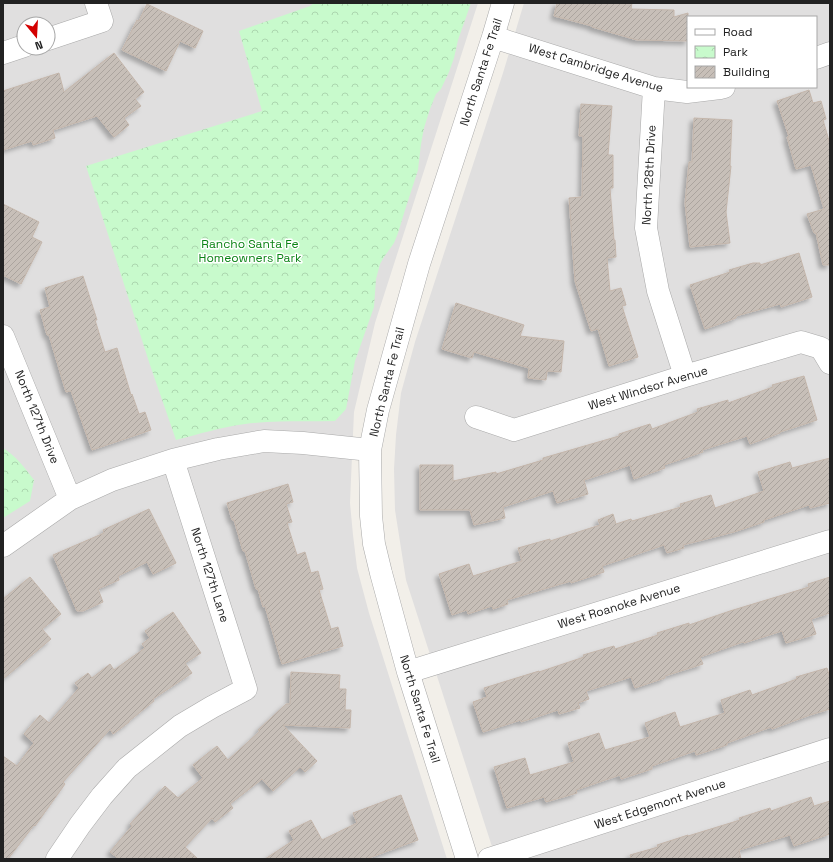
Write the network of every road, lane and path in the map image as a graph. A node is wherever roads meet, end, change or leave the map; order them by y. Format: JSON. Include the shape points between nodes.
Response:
{"nodes":[{"id":1,"x":502,"y":3,"type":"edge"},
{"id":2,"x":99,"y":12,"type":"edge"},
{"id":3,"x":56,"y":34,"type":"edge"},
{"id":4,"x":493,"y":37,"type":"junction"},
{"id":5,"x":16,"y":49,"type":"edge"},
{"id":6,"x":3,"y":53,"type":"edge"},
{"id":7,"x":830,"y":53,"type":"edge"},
{"id":8,"x":817,"y":58,"type":"edge"},
{"id":9,"x":654,"y":88,"type":"junction"},
{"id":10,"x":717,"y":88,"type":"edge"},
{"id":11,"x":3,"y":336,"type":"edge"},
{"id":12,"x":826,"y":355,"type":"edge"},
{"id":13,"x":685,"y":376,"type":"junction"},
{"id":14,"x":476,"y":417,"type":"dead end"},
{"id":15,"x":370,"y":450,"type":"junction"},
{"id":16,"x":173,"y":460,"type":"junction"},
{"id":17,"x":70,"y":499,"type":"junction"},
{"id":18,"x":830,"y":541,"type":"edge"},
{"id":19,"x":3,"y":546,"type":"edge"},
{"id":20,"x":408,"y":672,"type":"junction"},
{"id":21,"x":830,"y":749,"type":"edge"},
{"id":22,"x":57,"y":859,"type":"edge"},
{"id":23,"x":467,"y":859,"type":"edge"},
{"id":24,"x":489,"y":859,"type":"edge"}],
"edges":[{"from":1,"to":4,"type":"street","name":"North Santa Fe Trail"},
{"from":2,"to":3,"type":"street"},
{"from":4,"to":9,"type":"street","name":"West Cambridge Avenue"},
{"from":4,"to":15,"type":"street","name":"North Santa Fe Trail","via":[[419,264],[378,410]]},
{"from":5,"to":6,"type":"street"},
{"from":7,"to":8,"type":"street"},
{"from":9,"to":10,"type":"street","name":"West Cambridge Avenue","via":[[687,92]]},
{"from":9,"to":13,"type":"street","name":"North 128th Drive","via":[[646,228],[658,291]]},
{"from":11,"to":17,"type":"street","name":"North 127th Drive"},
{"from":12,"to":13,"type":"street","name":"West Windsor Avenue","via":[[801,342]]},
{"from":13,"to":14,"type":"street","name":"West Windsor Avenue","via":[[514,430]]},
{"from":15,"to":16,"type":"street","via":[[264,441]]},
{"from":15,"to":20,"type":"street","name":"North Santa Fe Trail","via":[[374,544]]},
{"from":16,"to":17,"type":"street","via":[[112,480]]},
{"from":16,"to":22,"type":"street","name":"North 127th Lane","via":[[246,689],[180,726],[127,768],[102,796]]},
{"from":17,"to":19,"type":"street"},
{"from":18,"to":20,"type":"street","name":"West Roanoke Avenue"},
{"from":20,"to":23,"type":"street","name":"North Santa Fe Trail"},
{"from":21,"to":24,"type":"street","name":"West Edgemont Avenue"}]}
